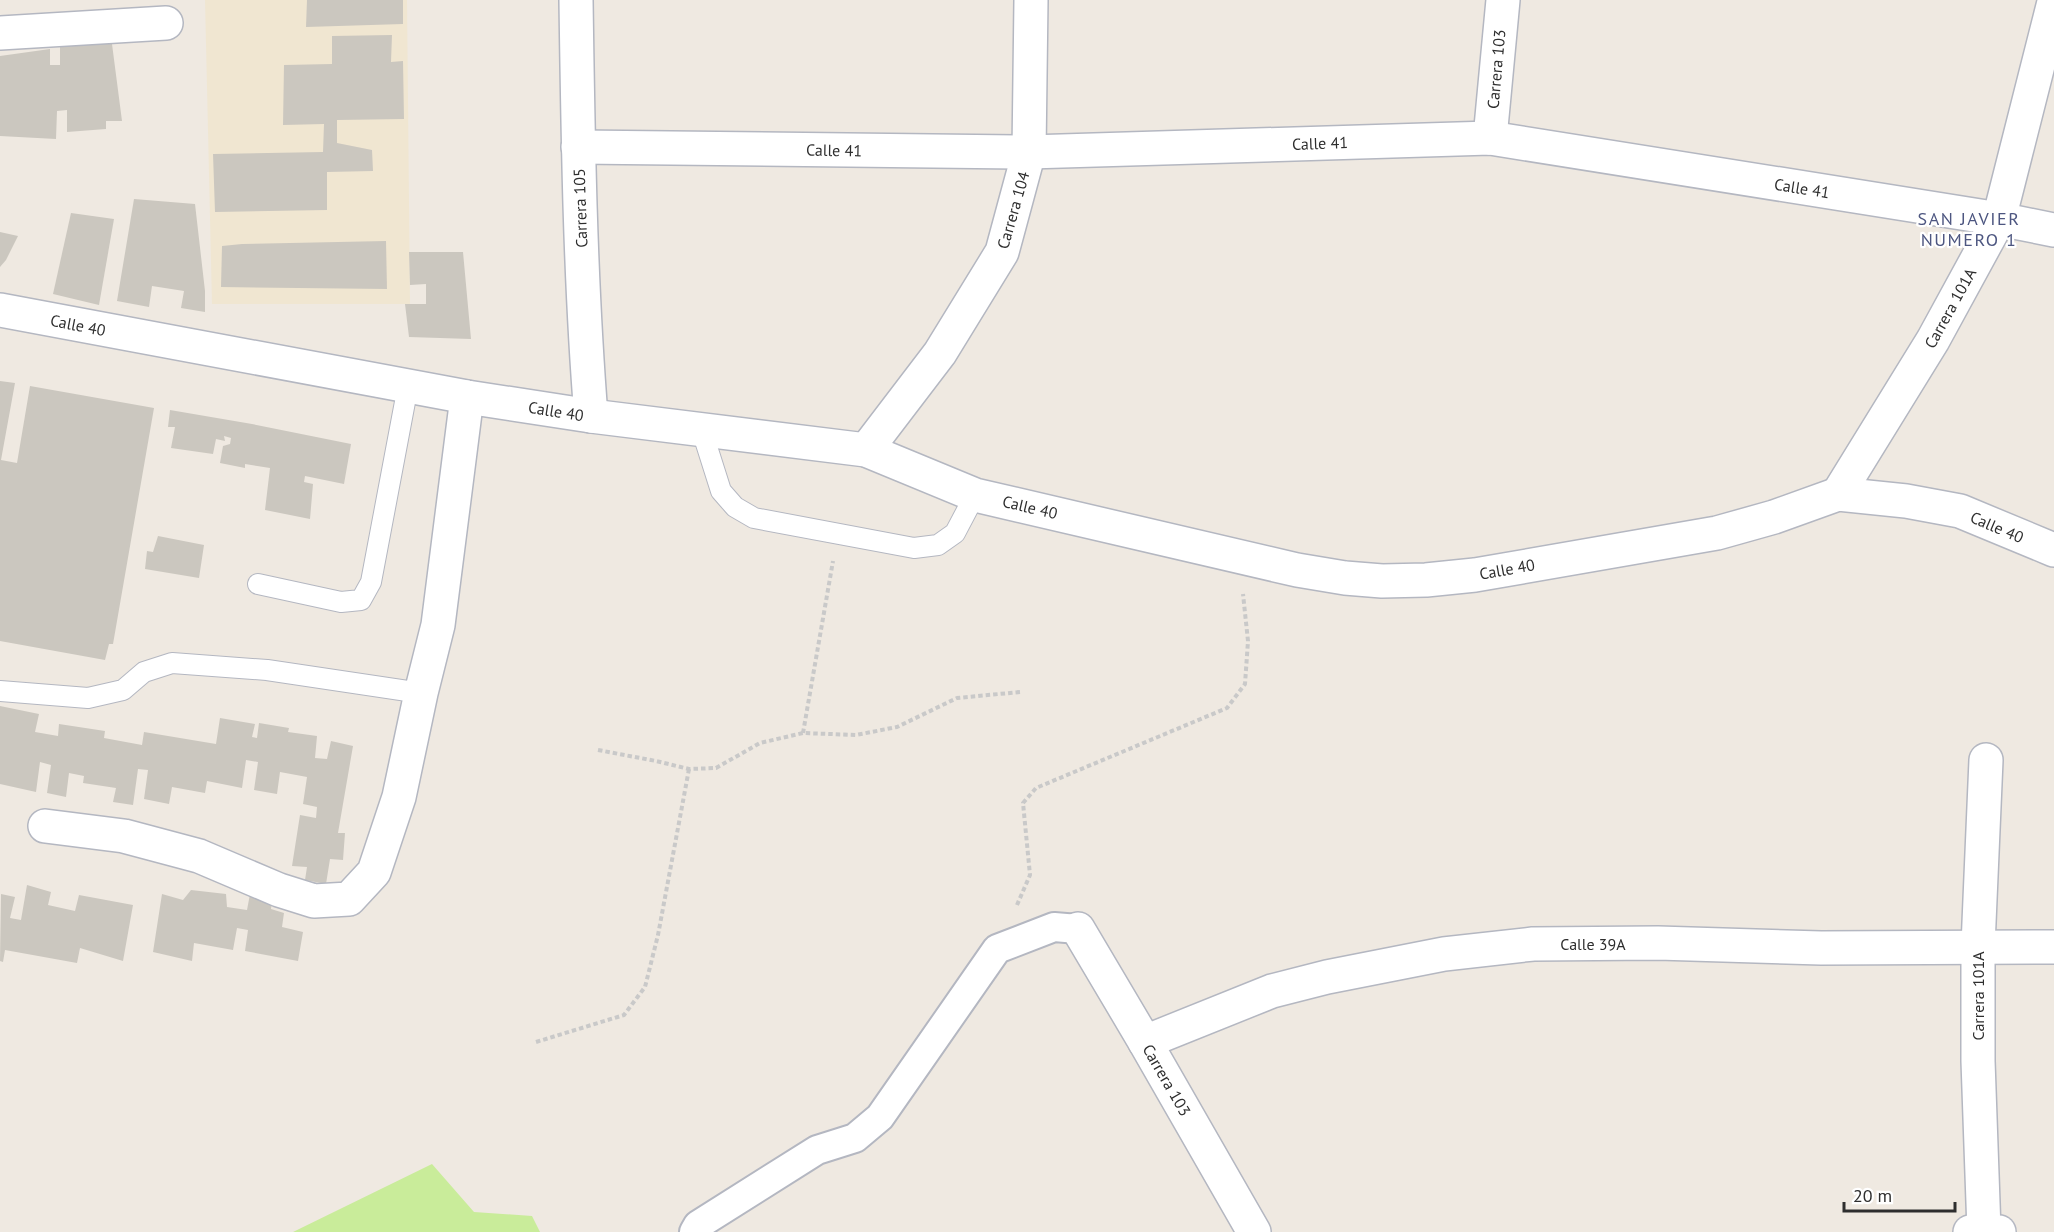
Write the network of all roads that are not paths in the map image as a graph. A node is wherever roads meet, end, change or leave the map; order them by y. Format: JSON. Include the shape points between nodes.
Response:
{"nodes":[{"id":1,"x":576,"y":0,"type":"edge"},
{"id":2,"x":1031,"y":0,"type":"edge"},
{"id":3,"x":1503,"y":0,"type":"edge"},
{"id":4,"x":2054,"y":2,"type":"edge"},
{"id":5,"x":166,"y":23,"type":"dead end"},
{"id":6,"x":0,"y":33,"type":"edge"},
{"id":7,"x":1490,"y":138,"type":"junction"},
{"id":8,"x":578,"y":147,"type":"junction"},
{"id":9,"x":1029,"y":152,"type":"junction"},
{"id":10,"x":1999,"y":219,"type":"junction"},
{"id":11,"x":2054,"y":230,"type":"edge"},
{"id":12,"x":0,"y":310,"type":"edge"},
{"id":13,"x":408,"y":386,"type":"junction"},
{"id":14,"x":467,"y":397,"type":"junction"},
{"id":15,"x":591,"y":416,"type":"junction"},
{"id":16,"x":702,"y":431,"type":"junction"},
{"id":17,"x":866,"y":450,"type":"junction"},
{"id":18,"x":1838,"y":494,"type":"junction"},
{"id":19,"x":975,"y":495,"type":"junction"},
{"id":20,"x":2054,"y":550,"type":"edge"},
{"id":21,"x":258,"y":584,"type":"dead end"},
{"id":22,"x":0,"y":691,"type":"edge"},
{"id":23,"x":421,"y":693,"type":"junction"},
{"id":24,"x":1986,"y":760,"type":"dead end"},
{"id":25,"x":45,"y":826,"type":"dead end"},
{"id":26,"x":1078,"y":929,"type":"joint"},
{"id":27,"x":1978,"y":946,"type":"junction"},
{"id":28,"x":2054,"y":947,"type":"edge"},
{"id":29,"x":1145,"y":1042,"type":"junction"},
{"id":30,"x":694,"y":1232,"type":"edge"},
{"id":31,"x":1254,"y":1232,"type":"edge"},
{"id":32,"x":1984,"y":1232,"type":"edge"}],
"edges":[{"from":1,"to":8,"type":"street","name":"Carrera 105"},
{"from":2,"to":9,"type":"street","name":"Carrera 104"},
{"from":3,"to":7,"type":"street","name":"Carrera 103"},
{"from":4,"to":10,"type":"street","name":"Carrera 101A"},
{"from":5,"to":6,"type":"street"},
{"from":7,"to":9,"type":"street","name":"Calle 41"},
{"from":7,"to":10,"type":"street","name":"Calle 41"},
{"from":8,"to":9,"type":"street","name":"Calle 41"},
{"from":8,"to":15,"type":"street","name":"Carrera 105"},
{"from":9,"to":17,"type":"street","name":"Carrera 104","via":[[1002,252],[940,353]]},
{"from":10,"to":11,"type":"street","name":"Calle 41"},
{"from":10,"to":18,"type":"street","name":"Carrera 101A","via":[[1933,340]]},
{"from":12,"to":13,"type":"street","name":"Calle 40"},
{"from":13,"to":14,"type":"street","name":"Calle 40"},
{"from":13,"to":21,"type":"lane","via":[[371,582],[361,600],[341,602]]},
{"from":14,"to":15,"type":"street","name":"Calle 40"},
{"from":14,"to":23,"type":"street","via":[[438,626]]},
{"from":15,"to":16,"type":"street","name":"Calle 40"},
{"from":16,"to":17,"type":"street","name":"Calle 40"},
{"from":16,"to":19,"type":"lane","via":[[722,491],[735,507],[754,518],[914,548],[938,545],[955,532]]},
{"from":17,"to":19,"type":"street","name":"Calle 40"},
{"from":18,"to":19,"type":"street","name":"Calle 40","via":[[1717,533],[1475,575],[1382,581],[1297,570]]},
{"from":18,"to":20,"type":"street","name":"Calle 40","via":[[1960,511]]},
{"from":22,"to":23,"type":"lane","via":[[88,698],[123,690],[144,672],[172,663],[267,670]]},
{"from":23,"to":25,"type":"street","via":[[399,797],[374,872],[349,899],[314,901],[199,856],[124,836]]},
{"from":24,"to":27,"type":"street","name":"Carrera 101A"},
{"from":26,"to":29,"type":"street","name":"Carrera 103"},
{"from":26,"to":30,"type":"street","via":[[1054,927],[997,949],[880,1118],[855,1138],[817,1150],[698,1225]]},
{"from":27,"to":28,"type":"street","name":"Calle 39A"},
{"from":27,"to":29,"type":"street","name":"Calle 39A","via":[[1522,945],[1434,956],[1272,991]]},
{"from":27,"to":32,"type":"street","name":"Carrera 101A"},
{"from":29,"to":31,"type":"street","name":"Carrera 103"}]}
